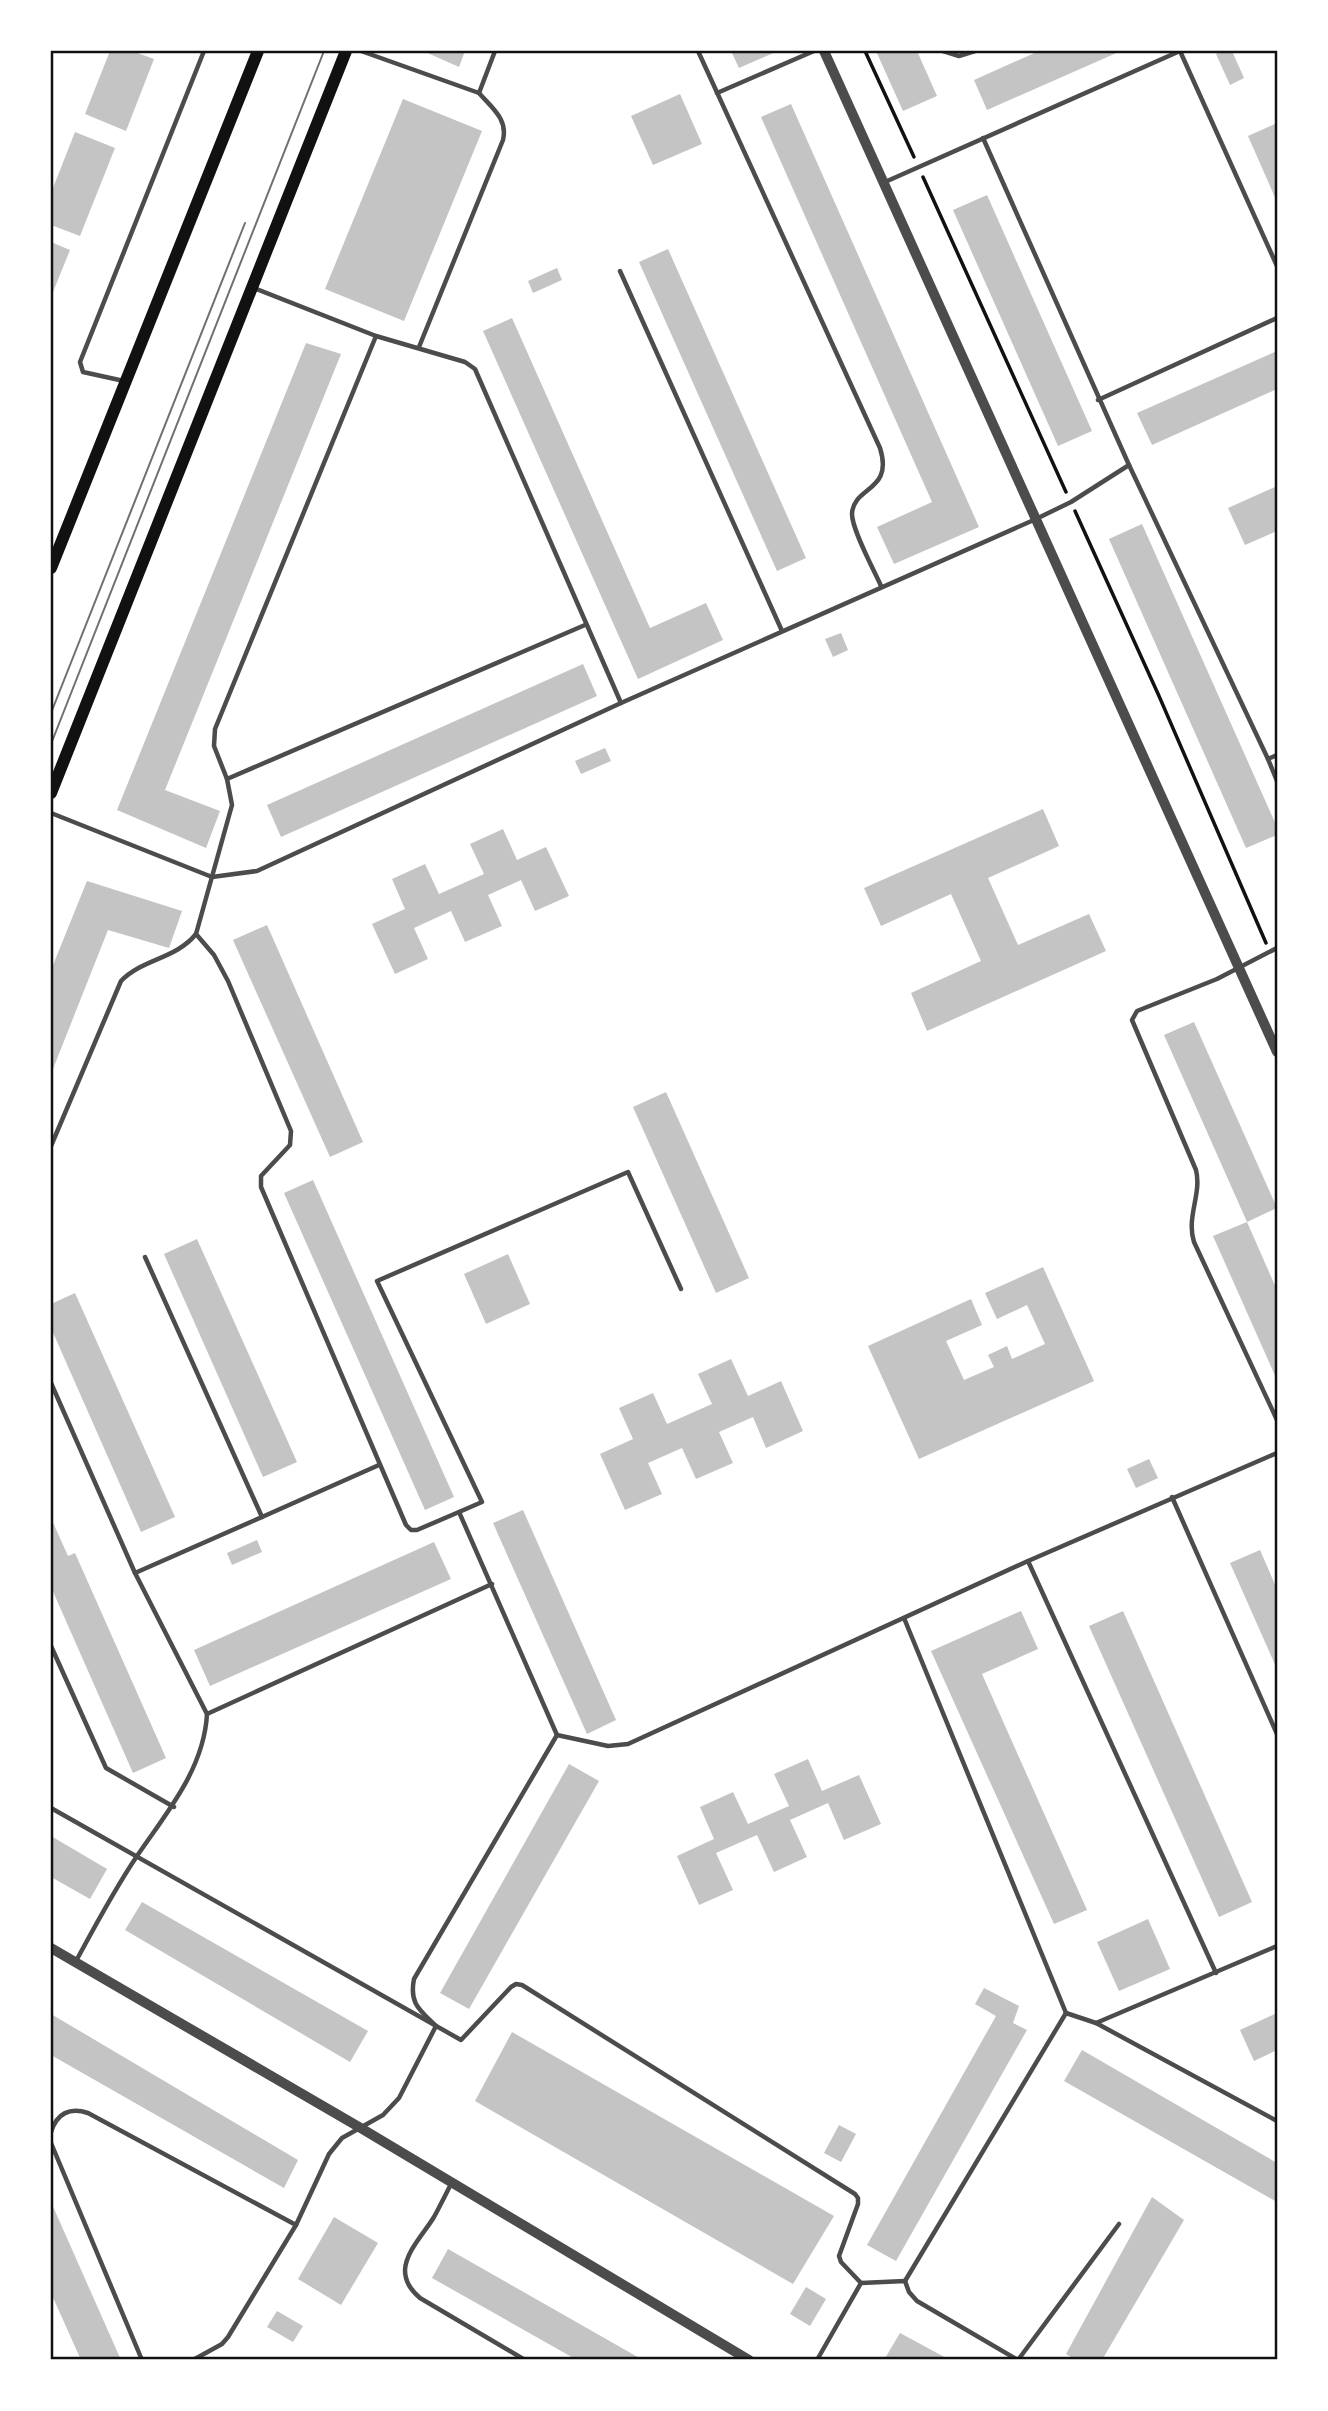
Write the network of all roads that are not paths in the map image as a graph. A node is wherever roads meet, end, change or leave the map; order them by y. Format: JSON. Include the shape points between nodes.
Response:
{"nodes":[{"id":1,"x":204,"y":51,"type":"edge"},
{"id":2,"x":258,"y":51,"type":"edge"},
{"id":3,"x":346,"y":51,"type":"edge"},
{"id":4,"x":361,"y":51,"type":"edge"},
{"id":5,"x":495,"y":51,"type":"edge"},
{"id":6,"x":698,"y":51,"type":"edge"},
{"id":7,"x":814,"y":51,"type":"edge"},
{"id":8,"x":824,"y":51,"type":"edge"},
{"id":9,"x":943,"y":51,"type":"edge"},
{"id":10,"x":975,"y":51,"type":"edge"},
{"id":11,"x":1180,"y":51,"type":"edge"},
{"id":12,"x":479,"y":93,"type":"junction"},
{"id":13,"x":717,"y":93,"type":"junction"},
{"id":14,"x":983,"y":138,"type":"junction"},
{"id":15,"x":884,"y":183,"type":"junction"},
{"id":16,"x":1277,"y":266,"type":"edge"},
{"id":17,"x":620,"y":271,"type":"dead end"},
{"id":18,"x":252,"y":287,"type":"junction"},
{"id":19,"x":1277,"y":318,"type":"edge"},
{"id":20,"x":376,"y":336,"type":"junction"},
{"id":21,"x":419,"y":347,"type":"junction"},
{"id":22,"x":127,"y":382,"type":"junction"},
{"id":23,"x":1098,"y":400,"type":"junction"},
{"id":24,"x":1129,"y":465,"type":"junction"},
{"id":25,"x":1036,"y":519,"type":"junction"},
{"id":26,"x":51,"y":567,"type":"edge"},
{"id":27,"x":881,"y":586,"type":"junction"},
{"id":28,"x":585,"y":625,"type":"junction"},
{"id":29,"x":782,"y":631,"type":"junction"},
{"id":30,"x":621,"y":703,"type":"junction"},
{"id":31,"x":1277,"y":755,"type":"edge"},
{"id":32,"x":1268,"y":759,"type":"junction"},
{"id":33,"x":227,"y":779,"type":"junction"},
{"id":34,"x":1277,"y":781,"type":"edge"},
{"id":35,"x":51,"y":793,"type":"edge"},
{"id":36,"x":51,"y":813,"type":"edge"},
{"id":37,"x":212,"y":877,"type":"junction"},
{"id":38,"x":196,"y":934,"type":"junction"},
{"id":39,"x":1277,"y":948,"type":"edge"},
{"id":40,"x":1239,"y":968,"type":"junction"},
{"id":41,"x":1277,"y":1052,"type":"edge"},
{"id":42,"x":51,"y":1146,"type":"edge"},
{"id":43,"x":145,"y":1257,"type":"dead end"},
{"id":44,"x":681,"y":1289,"type":"dead end"},
{"id":45,"x":51,"y":1383,"type":"edge"},
{"id":46,"x":1277,"y":1420,"type":"edge"},
{"id":47,"x":1276,"y":1456,"type":"edge"},
{"id":48,"x":379,"y":1465,"type":"junction"},
{"id":49,"x":1172,"y":1497,"type":"junction"},
{"id":50,"x":459,"y":1512,"type":"junction"},
{"id":51,"x":262,"y":1517,"type":"junction"},
{"id":52,"x":1028,"y":1561,"type":"junction"},
{"id":53,"x":135,"y":1573,"type":"junction"},
{"id":54,"x":492,"y":1584,"type":"junction"},
{"id":55,"x":904,"y":1618,"type":"junction"},
{"id":56,"x":51,"y":1646,"type":"edge"},
{"id":57,"x":207,"y":1714,"type":"junction"},
{"id":58,"x":1277,"y":1734,"type":"edge"},
{"id":59,"x":557,"y":1735,"type":"junction"},
{"id":60,"x":174,"y":1807,"type":"junction"},
{"id":61,"x":51,"y":1808,"type":"edge"},
{"id":62,"x":137,"y":1857,"type":"junction"},
{"id":63,"x":1277,"y":1946,"type":"edge"},
{"id":64,"x":51,"y":1948,"type":"edge"},
{"id":65,"x":75,"y":1963,"type":"junction"},
{"id":66,"x":1216,"y":1973,"type":"junction"},
{"id":67,"x":1066,"y":2013,"type":"junction"},
{"id":68,"x":1096,"y":2023,"type":"junction"},
{"id":69,"x":436,"y":2026,"type":"junction"},
{"id":70,"x":1277,"y":2121,"type":"edge"},
{"id":71,"x":359,"y":2127,"type":"junction"},
{"id":72,"x":51,"y":2132,"type":"edge"},
{"id":73,"x":51,"y":2143,"type":"edge"},
{"id":74,"x":452,"y":2182,"type":"junction"},
{"id":75,"x":1119,"y":2224,"type":"dead end"},
{"id":76,"x":296,"y":2225,"type":"junction"},
{"id":77,"x":905,"y":2281,"type":"junction"},
{"id":78,"x":862,"y":2283,"type":"junction"},
{"id":79,"x":142,"y":2360,"type":"edge"},
{"id":80,"x":193,"y":2360,"type":"edge"},
{"id":81,"x":524,"y":2360,"type":"edge"},
{"id":82,"x":749,"y":2360,"type":"edge"},
{"id":83,"x":817,"y":2360,"type":"edge"},
{"id":84,"x":1018,"y":2360,"type":"edge"}],
"edges":[{"from":1,"to":22,"type":"lane","via":[[80,362],[83,372]]},
{"from":2,"to":22,"type":"main road"},
{"from":3,"to":18,"type":"main road"},
{"from":4,"to":12,"type":"lane"},
{"from":5,"to":12,"type":"lane"},
{"from":6,"to":13,"type":"lane"},
{"from":7,"to":13,"type":"lane"},
{"from":8,"to":15,"type":"street"},
{"from":9,"to":10,"type":"lane","via":[[959,56]]},
{"from":11,"to":14,"type":"lane"},
{"from":11,"to":16,"type":"lane"},
{"from":12,"to":21,"type":"lane","via":[[501,117],[503,140]]},
{"from":13,"to":27,"type":"lane","via":[[880,448],[883,471],[854,505],[852,515]]},
{"from":14,"to":15,"type":"lane"},
{"from":14,"to":23,"type":"lane"},
{"from":15,"to":25,"type":"street"},
{"from":17,"to":29,"type":"lane"},
{"from":18,"to":20,"type":"lane"},
{"from":18,"to":35,"type":"main road"},
{"from":19,"to":23,"type":"lane"},
{"from":20,"to":21,"type":"lane"},
{"from":20,"to":33,"type":"lane","via":[[215,729],[214,746]]},
{"from":21,"to":28,"type":"lane","via":[[464,362],[478,374]]},
{"from":22,"to":26,"type":"main road"},
{"from":23,"to":24,"type":"lane"},
{"from":24,"to":25,"type":"lane"},
{"from":24,"to":32,"type":"lane"},
{"from":25,"to":27,"type":"lane"},
{"from":25,"to":40,"type":"street"},
{"from":27,"to":29,"type":"lane"},
{"from":28,"to":30,"type":"lane"},
{"from":28,"to":33,"type":"lane"},
{"from":29,"to":30,"type":"lane"},
{"from":30,"to":37,"type":"lane","via":[[257,872]]},
{"from":31,"to":32,"type":"lane"},
{"from":32,"to":34,"type":"lane"},
{"from":33,"to":37,"type":"lane","via":[[232,804]]},
{"from":36,"to":37,"type":"lane"},
{"from":37,"to":38,"type":"lane"},
{"from":38,"to":42,"type":"lane","via":[[178,951],[121,981]]},
{"from":38,"to":48,"type":"lane","via":[[228,981],[291,1131],[290,1145],[261,1176],[261,1187]]},
{"from":39,"to":40,"type":"lane"},
{"from":40,"to":41,"type":"street"},
{"from":40,"to":46,"type":"lane","via":[[1137,1011],[1132,1020],[1196,1170],[1194,1242]]},
{"from":43,"to":51,"type":"lane"},
{"from":44,"to":50,"type":"lane","via":[[628,1172],[377,1281],[482,1502]]},
{"from":45,"to":53,"type":"lane"},
{"from":47,"to":49,"type":"lane"},
{"from":48,"to":50,"type":"lane","via":[[411,1530]]},
{"from":48,"to":51,"type":"lane"},
{"from":49,"to":52,"type":"lane"},
{"from":49,"to":58,"type":"lane"},
{"from":50,"to":54,"type":"lane"},
{"from":51,"to":53,"type":"lane"},
{"from":52,"to":55,"type":"lane"},
{"from":52,"to":66,"type":"lane"},
{"from":53,"to":57,"type":"lane"},
{"from":54,"to":57,"type":"lane"},
{"from":54,"to":59,"type":"lane"},
{"from":55,"to":59,"type":"lane","via":[[621,1746]]},
{"from":55,"to":67,"type":"lane"},
{"from":56,"to":60,"type":"lane","via":[[106,1768]]},
{"from":57,"to":60,"type":"lane","via":[[206,1734]]},
{"from":59,"to":69,"type":"lane","via":[[414,1979],[414,2003]]},
{"from":60,"to":62,"type":"lane"},
{"from":61,"to":62,"type":"lane"},
{"from":62,"to":65,"type":"lane"},
{"from":62,"to":69,"type":"lane"},
{"from":63,"to":66,"type":"lane"},
{"from":64,"to":65,"type":"street"},
{"from":65,"to":71,"type":"street"},
{"from":66,"to":68,"type":"lane"},
{"from":67,"to":68,"type":"lane"},
{"from":67,"to":77,"type":"lane"},
{"from":68,"to":70,"type":"lane"},
{"from":69,"to":71,"type":"lane","via":[[399,2098],[383,2115]]},
{"from":69,"to":78,"type":"lane","via":[[461,2040],[511,1987],[522,1985],[855,2193],[858,2204],[839,2256]]},
{"from":71,"to":74,"type":"street"},
{"from":71,"to":76,"type":"lane","via":[[329,2154]]},
{"from":72,"to":76,"type":"lane","via":[[57,2118],[78,2109]]},
{"from":73,"to":79,"type":"lane"},
{"from":74,"to":81,"type":"lane","via":[[408,2257],[406,2280],[420,2298]]},
{"from":74,"to":82,"type":"street"},
{"from":75,"to":84,"type":"lane"},
{"from":76,"to":80,"type":"lane","via":[[228,2337]]},
{"from":77,"to":78,"type":"lane"},
{"from":77,"to":84,"type":"lane","via":[[918,2301]]},
{"from":78,"to":83,"type":"lane"}]}
